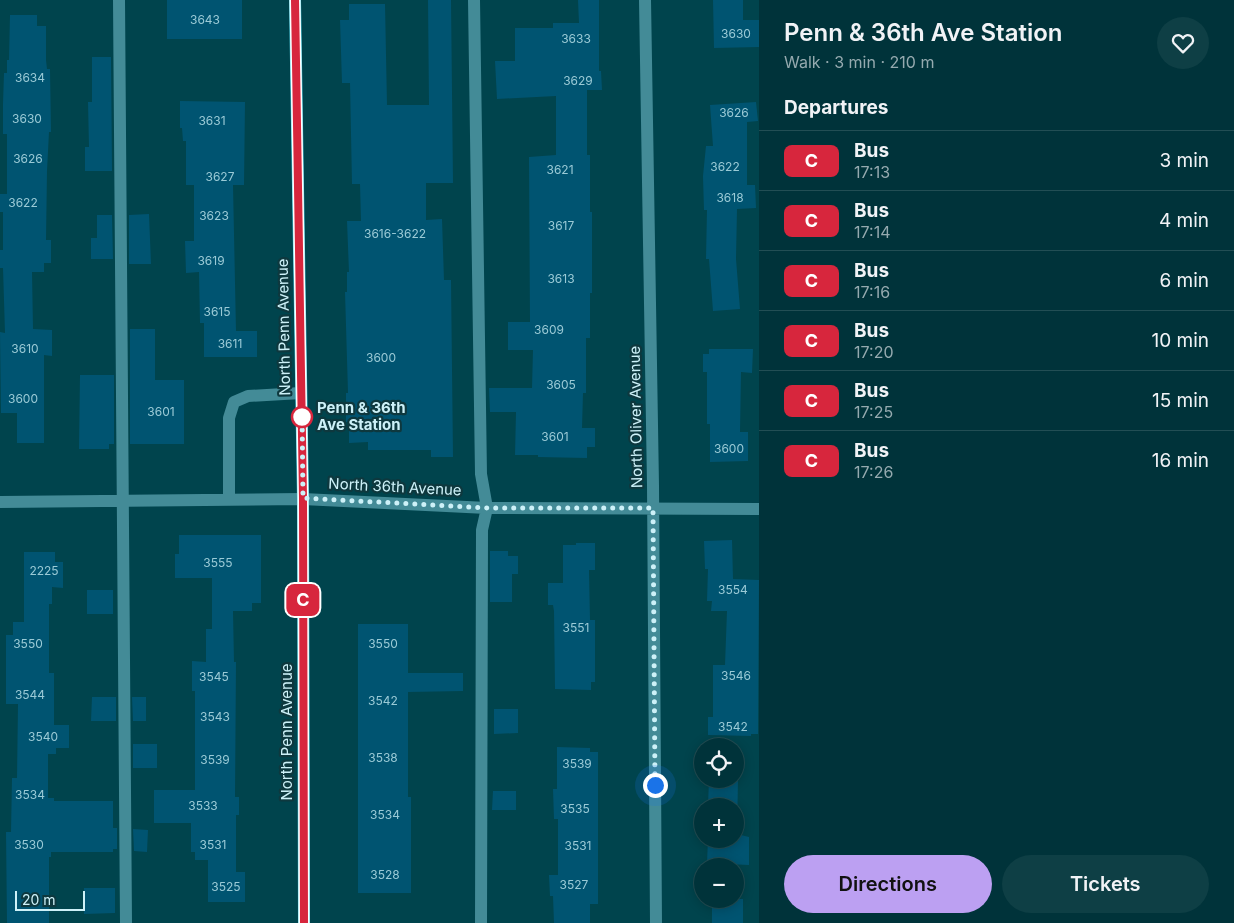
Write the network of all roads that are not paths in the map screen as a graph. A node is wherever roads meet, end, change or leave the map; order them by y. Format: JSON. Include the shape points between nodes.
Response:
{"nodes":[{"id":1,"x":119,"y":0,"type":"edge"},
{"id":2,"x":295,"y":0,"type":"edge"},
{"id":3,"x":474,"y":0,"type":"edge"},
{"id":4,"x":644,"y":0,"type":"edge"},
{"id":5,"x":301,"y":394,"type":"junction"},
{"id":6,"x":229,"y":498,"type":"junction"},
{"id":7,"x":303,"y":498,"type":"junction"},
{"id":8,"x":124,"y":499,"type":"junction"},
{"id":9,"x":0,"y":502,"type":"edge"},
{"id":10,"x":487,"y":508,"type":"junction"},
{"id":11,"x":653,"y":508,"type":"junction"},
{"id":12,"x":759,"y":509,"type":"edge"},
{"id":13,"x":126,"y":923,"type":"edge"},
{"id":14,"x":304,"y":923,"type":"edge"},
{"id":15,"x":480,"y":923,"type":"edge"},
{"id":16,"x":656,"y":923,"type":"edge"}],
"edges":[{"from":1,"to":8,"type":"street"},
{"from":2,"to":5,"type":"main road","name":"North Penn Avenue"},
{"from":3,"to":10,"type":"street","via":[[481,474]]},
{"from":4,"to":11,"type":"street","name":"North Oliver Avenue"},
{"from":5,"to":6,"type":"street","via":[[248,396],[234,402],[229,418]]},
{"from":5,"to":7,"type":"main road","name":"North Penn Avenue"},
{"from":6,"to":7,"type":"street","name":"North 36th Avenue"},
{"from":6,"to":8,"type":"street","name":"North 36th Avenue"},
{"from":7,"to":10,"type":"street","name":"North 36th Avenue"},
{"from":7,"to":14,"type":"main road","name":"North Penn Avenue"},
{"from":8,"to":9,"type":"street","name":"North 36th Avenue"},
{"from":8,"to":13,"type":"street"},
{"from":10,"to":11,"type":"street","name":"North 36th Avenue"},
{"from":10,"to":15,"type":"street","via":[[482,530]]},
{"from":11,"to":12,"type":"street","name":"North 36th Avenue"},
{"from":11,"to":16,"type":"street","name":"North Oliver Avenue"}]}
